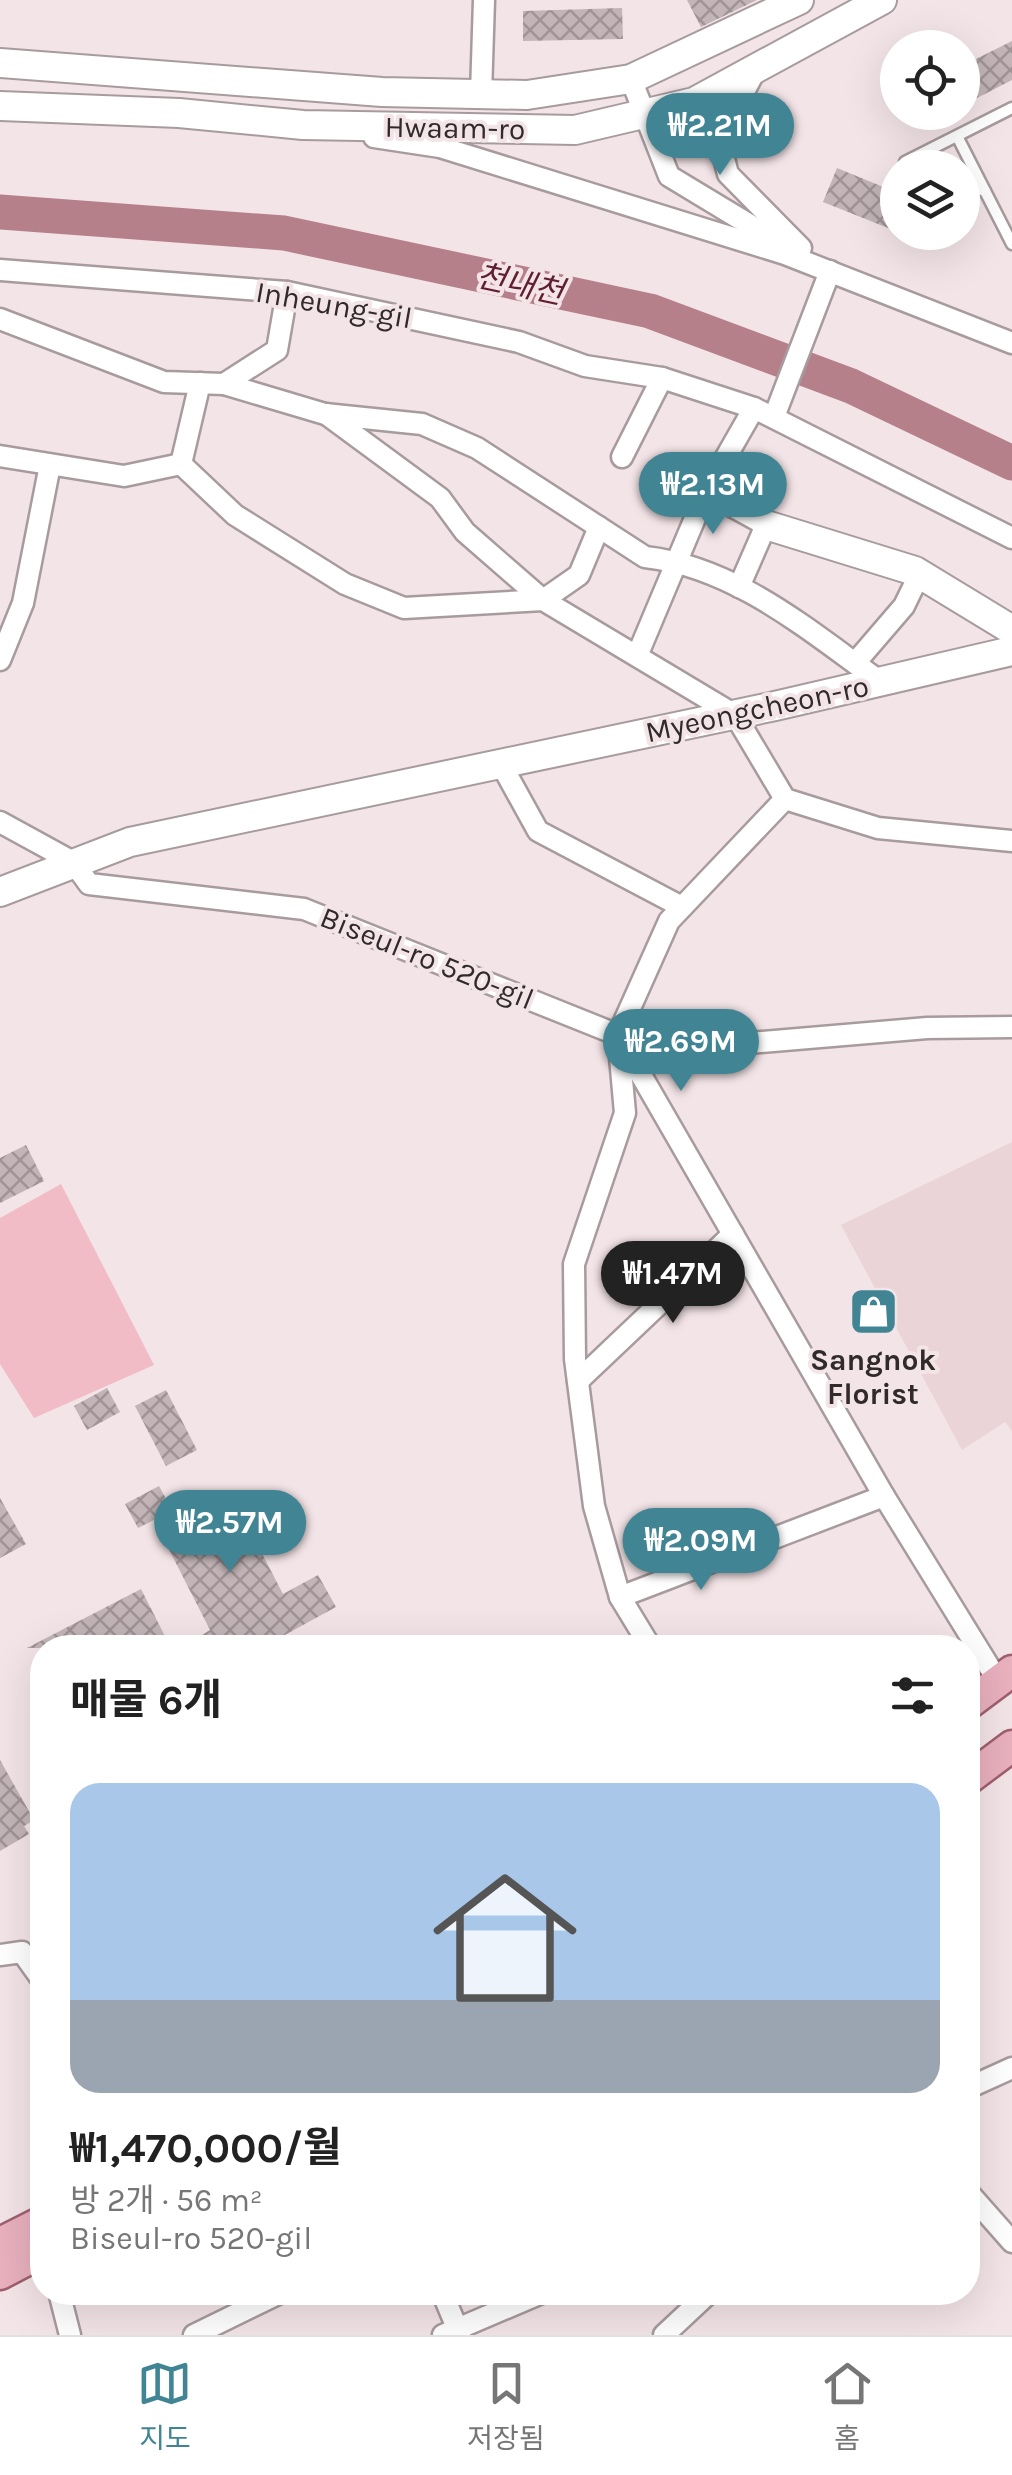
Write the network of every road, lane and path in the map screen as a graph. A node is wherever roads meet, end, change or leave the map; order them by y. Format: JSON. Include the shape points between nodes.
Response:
{"nodes":[{"id":1,"x":484,"y":0,"type":"edge"},
{"id":2,"x":799,"y":0,"type":"edge"},
{"id":3,"x":882,"y":0,"type":"edge"},
{"id":4,"x":760,"y":62,"type":"junction"},
{"id":5,"x":0,"y":63,"type":"edge"},
{"id":6,"x":631,"y":80,"type":"junction"},
{"id":7,"x":482,"y":94,"type":"junction"},
{"id":8,"x":0,"y":106,"type":"edge"},
{"id":9,"x":1012,"y":108,"type":"edge"},
{"id":10,"x":646,"y":116,"type":"junction"},
{"id":11,"x":303,"y":126,"type":"junction"},
{"id":12,"x":958,"y":138,"type":"junction"},
{"id":13,"x":932,"y":150,"type":"edge"},
{"id":14,"x":980,"y":189,"type":"edge"},
{"id":15,"x":985,"y":191,"type":"junction"},
{"id":16,"x":1012,"y":244,"type":"edge"},
{"id":17,"x":825,"y":269,"type":"junction"},
{"id":18,"x":0,"y":270,"type":"edge"},
{"id":19,"x":287,"y":292,"type":"junction"},
{"id":20,"x":0,"y":319,"type":"edge"},
{"id":21,"x":1012,"y":343,"type":"edge"},
{"id":22,"x":662,"y":378,"type":"junction"},
{"id":23,"x":200,"y":383,"type":"junction"},
{"id":24,"x":224,"y":384,"type":"junction"},
{"id":25,"x":754,"y":408,"type":"junction"},
{"id":26,"x":325,"y":414,"type":"junction"},
{"id":27,"x":774,"y":417,"type":"junction"},
{"id":28,"x":0,"y":456,"type":"edge"},
{"id":29,"x":622,"y":457,"type":"dead end"},
{"id":30,"x":181,"y":464,"type":"junction"},
{"id":31,"x":50,"y":465,"type":"junction"},
{"id":32,"x":706,"y":492,"type":"junction"},
{"id":33,"x":766,"y":524,"type":"junction"},
{"id":34,"x":599,"y":528,"type":"junction"},
{"id":35,"x":1012,"y":538,"type":"edge"},
{"id":36,"x":675,"y":561,"type":"junction"},
{"id":37,"x":920,"y":574,"type":"junction"},
{"id":38,"x":739,"y":587,"type":"junction"},
{"id":39,"x":543,"y":600,"type":"junction"},
{"id":40,"x":1012,"y":630,"type":"edge"},
{"id":41,"x":1012,"y":651,"type":"edge"},
{"id":42,"x":637,"y":656,"type":"junction"},
{"id":43,"x":0,"y":660,"type":"edge"},
{"id":44,"x":855,"y":663,"type":"junction"},
{"id":45,"x":881,"y":682,"type":"junction"},
{"id":46,"x":735,"y":715,"type":"junction"},
{"id":47,"x":501,"y":764,"type":"junction"},
{"id":48,"x":786,"y":799,"type":"junction"},
{"id":49,"x":0,"y":822,"type":"edge"},
{"id":50,"x":1012,"y":841,"type":"edge"},
{"id":51,"x":73,"y":862,"type":"junction"},
{"id":52,"x":0,"y":892,"type":"edge"},
{"id":53,"x":682,"y":907,"type":"junction"},
{"id":54,"x":1012,"y":1027,"type":"edge"},
{"id":55,"x":618,"y":1034,"type":"junction"},
{"id":56,"x":733,"y":1234,"type":"junction"},
{"id":57,"x":578,"y":1381,"type":"junction"},
{"id":58,"x":884,"y":1496,"type":"junction"},
{"id":59,"x":620,"y":1597,"type":"junction"},
{"id":60,"x":642,"y":1635,"type":"edge"},
{"id":61,"x":977,"y":1635,"type":"edge"},
{"id":62,"x":980,"y":1639,"type":"edge"},
{"id":63,"x":1005,"y":1676,"type":"edge"},
{"id":64,"x":980,"y":1695,"type":"edge"},
{"id":65,"x":1012,"y":1746,"type":"edge"},
{"id":66,"x":980,"y":1770,"type":"edge"},
{"id":67,"x":0,"y":1956,"type":"edge"},
{"id":68,"x":30,"y":1963,"type":"edge"},
{"id":69,"x":1012,"y":2068,"type":"edge"},
{"id":70,"x":980,"y":2083,"type":"edge"},
{"id":71,"x":980,"y":2206,"type":"edge"},
{"id":72,"x":30,"y":2228,"type":"edge"},
{"id":73,"x":1012,"y":2242,"type":"edge"},
{"id":74,"x":0,"y":2243,"type":"edge"},
{"id":75,"x":30,"y":2258,"type":"edge"},
{"id":76,"x":0,"y":2274,"type":"edge"},
{"id":77,"x":62,"y":2305,"type":"edge"},
{"id":78,"x":255,"y":2305,"type":"edge"},
{"id":79,"x":445,"y":2305,"type":"edge"},
{"id":80,"x":515,"y":2305,"type":"edge"},
{"id":81,"x":696,"y":2305,"type":"edge"},
{"id":82,"x":453,"y":2333,"type":"edge"},
{"id":83,"x":70,"y":2335,"type":"edge"},
{"id":84,"x":194,"y":2335,"type":"edge"},
{"id":85,"x":664,"y":2335,"type":"edge"}],
"edges":[{"from":1,"to":7,"type":"street"},
{"from":2,"to":6,"type":"main road","name":"Hwaam-ro"},
{"from":3,"to":4,"type":"main road","name":"Hwaam-ro"},
{"from":4,"to":10,"type":"main road","name":"Hwaam-ro","via":[[694,102]]},
{"from":4,"to":17,"type":"street","via":[[719,140],[728,174]]},
{"from":5,"to":7,"type":"main road","name":"Hwaam-ro"},
{"from":6,"to":7,"type":"main road","name":"Hwaam-ro","via":[[527,95]]},
{"from":6,"to":10,"type":"street"},
{"from":8,"to":11,"type":"main road","name":"Hwaam-ro"},
{"from":9,"to":12,"type":"lane"},
{"from":10,"to":11,"type":"main road","name":"Hwaam-ro","via":[[575,130]]},
{"from":10,"to":17,"type":"street","via":[[669,176]]},
{"from":11,"to":17,"type":"street","via":[[440,147]]},
{"from":12,"to":13,"type":"lane"},
{"from":12,"to":15,"type":"lane"},
{"from":14,"to":15,"type":"lane"},
{"from":15,"to":16,"type":"lane"},
{"from":17,"to":21,"type":"street"},
{"from":17,"to":27,"type":"street"},
{"from":18,"to":19,"type":"street","name":"Inheung-gil"},
{"from":19,"to":22,"type":"street","name":"Inheung-gil","via":[[519,342],[584,366]]},
{"from":19,"to":24,"type":"street","via":[[277,350]]},
{"from":20,"to":23,"type":"street","via":[[164,382]]},
{"from":22,"to":25,"type":"street","name":"Inheung-gil"},
{"from":22,"to":29,"type":"street"},
{"from":23,"to":24,"type":"street"},
{"from":23,"to":30,"type":"street"},
{"from":24,"to":26,"type":"street"},
{"from":25,"to":27,"type":"street","name":"Inheung-gil"},
{"from":25,"to":32,"type":"street"},
{"from":26,"to":34,"type":"street","via":[[422,424],[478,448]]},
{"from":26,"to":39,"type":"street","via":[[440,498],[465,532]]},
{"from":27,"to":35,"type":"street","name":"Inheung-gil"},
{"from":28,"to":31,"type":"street"},
{"from":30,"to":31,"type":"street","via":[[124,476]]},
{"from":30,"to":39,"type":"street","via":[[235,515],[345,584],[404,608]]},
{"from":31,"to":43,"type":"street","via":[[19,614]]},
{"from":32,"to":33,"type":"street"},
{"from":32,"to":36,"type":"street"},
{"from":33,"to":37,"type":"main road"},
{"from":33,"to":38,"type":"street"},
{"from":34,"to":36,"type":"street","via":[[645,558]]},
{"from":34,"to":39,"type":"street","via":[[579,575]]},
{"from":36,"to":38,"type":"street"},
{"from":36,"to":42,"type":"street"},
{"from":37,"to":40,"type":"main road"},
{"from":37,"to":44,"type":"street","via":[[904,606]]},
{"from":38,"to":44,"type":"street"},
{"from":39,"to":42,"type":"street"},
{"from":41,"to":45,"type":"main road","name":"Myeongcheon-ro"},
{"from":42,"to":46,"type":"street"},
{"from":44,"to":45,"type":"street"},
{"from":45,"to":46,"type":"main road","name":"Myeongcheon-ro"},
{"from":46,"to":47,"type":"main road","name":"Myeongcheon-ro"},
{"from":46,"to":48,"type":"street"},
{"from":47,"to":51,"type":"main road","name":"Myeongcheon-ro","via":[[130,842]]},
{"from":47,"to":53,"type":"street","via":[[538,831]]},
{"from":48,"to":50,"type":"street","via":[[878,828]]},
{"from":48,"to":53,"type":"street"},
{"from":49,"to":51,"type":"street","name":"Biseul-ro 520-gil"},
{"from":51,"to":52,"type":"main road","name":"Myeongcheon-ro"},
{"from":51,"to":55,"type":"street","name":"Biseul-ro 520-gil","via":[[89,884],[304,909]]},
{"from":53,"to":55,"type":"street","via":[[668,921]]},
{"from":54,"to":55,"type":"street","name":"Biseul-ro 520-gil","via":[[655,1050]]},
{"from":55,"to":56,"type":"street"},
{"from":55,"to":57,"type":"street","via":[[625,1113],[574,1264]]},
{"from":56,"to":57,"type":"street"},
{"from":56,"to":58,"type":"street"},
{"from":57,"to":59,"type":"street","via":[[594,1506]]},
{"from":58,"to":59,"type":"street"},
{"from":58,"to":61,"type":"street"},
{"from":59,"to":60,"type":"street"},
{"from":62,"to":63,"type":"street"},
{"from":63,"to":64,"type":"main road"},
{"from":65,"to":66,"type":"main road"},
{"from":67,"to":68,"type":"street","via":[[22,1952]]},
{"from":69,"to":70,"type":"street"},
{"from":71,"to":73,"type":"street"},
{"from":72,"to":74,"type":"main road"},
{"from":75,"to":76,"type":"main road"},
{"from":77,"to":83,"type":"street"},
{"from":78,"to":84,"type":"street"},
{"from":79,"to":82,"type":"street"},
{"from":80,"to":82,"type":"street"},
{"from":81,"to":85,"type":"street"}]}
